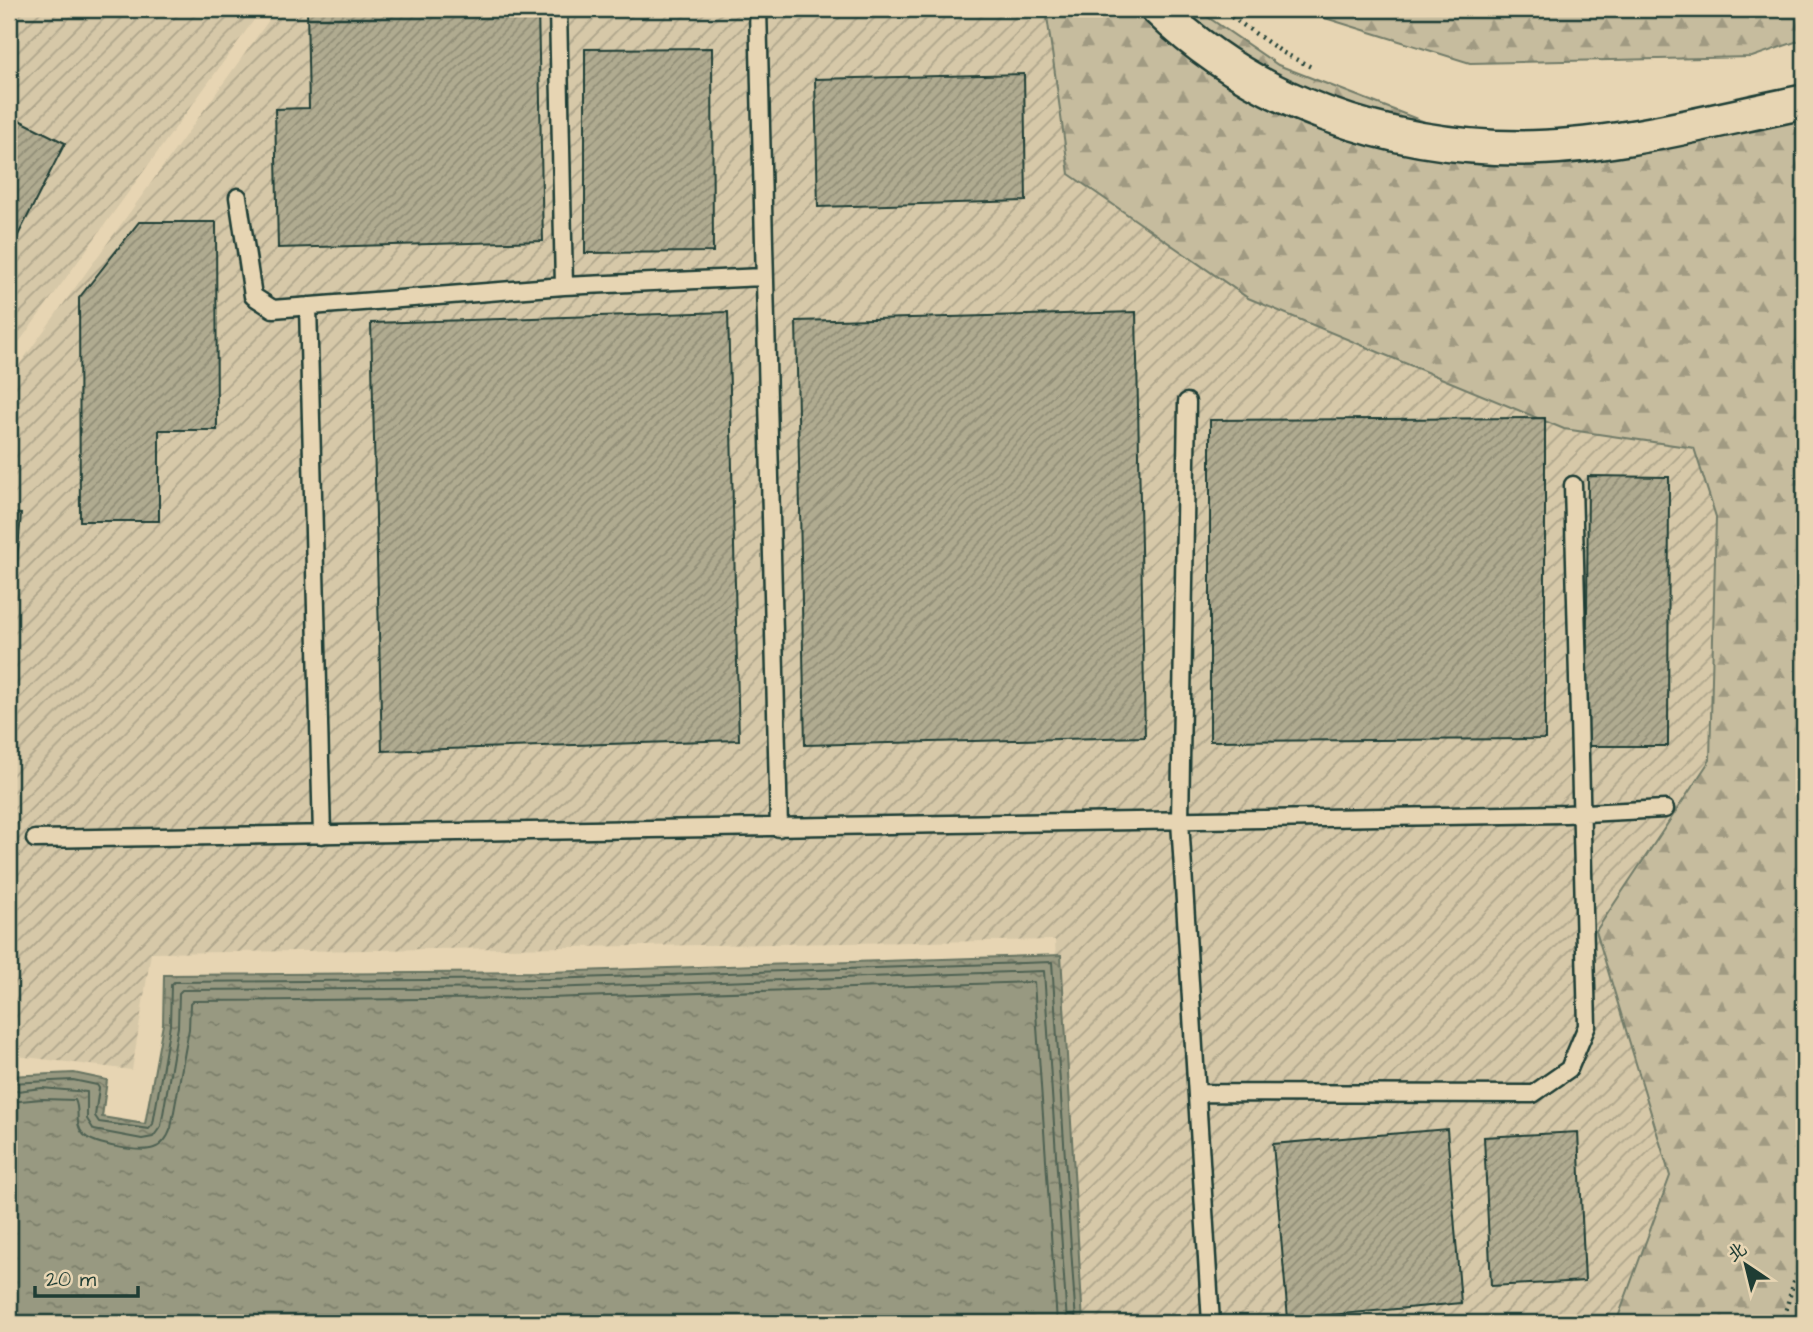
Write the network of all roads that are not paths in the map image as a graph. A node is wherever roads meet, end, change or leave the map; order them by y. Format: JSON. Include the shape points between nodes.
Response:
{"nodes":[{"id":1,"x":558,"y":9,"type":"edge"},
{"id":2,"x":758,"y":9,"type":"edge"},
{"id":3,"x":1158,"y":9,"type":"edge"},
{"id":4,"x":1804,"y":102,"type":"edge"},
{"id":5,"x":238,"y":197,"type":"dead end"},
{"id":6,"x":763,"y":277,"type":"junction"},
{"id":7,"x":564,"y":286,"type":"junction"},
{"id":8,"x":308,"y":306,"type":"junction"},
{"id":9,"x":1187,"y":402,"type":"dead end"},
{"id":10,"x":1573,"y":485,"type":"dead end"},
{"id":11,"x":1665,"y":809,"type":"dead end"},
{"id":12,"x":1582,"y":813,"type":"junction"},
{"id":13,"x":1180,"y":821,"type":"junction"},
{"id":14,"x":779,"y":828,"type":"junction"},
{"id":15,"x":322,"y":835,"type":"junction"},
{"id":16,"x":35,"y":839,"type":"dead end"},
{"id":17,"x":1197,"y":1093,"type":"junction"},
{"id":18,"x":1211,"y":1323,"type":"edge"}],
"edges":[{"from":1,"to":7,"type":"lane"},
{"from":2,"to":6,"type":"lane"},
{"from":3,"to":4,"type":"street","via":[[1214,56],[1281,94],[1353,124],[1418,140],[1523,148],[1569,145]]},
{"from":5,"to":8,"type":"lane","via":[[253,296],[273,309]]},
{"from":6,"to":7,"type":"lane"},
{"from":6,"to":14,"type":"lane"},
{"from":7,"to":8,"type":"lane"},
{"from":8,"to":15,"type":"lane"},
{"from":9,"to":13,"type":"lane"},
{"from":10,"to":12,"type":"lane"},
{"from":11,"to":12,"type":"lane"},
{"from":12,"to":13,"type":"lane"},
{"from":12,"to":17,"type":"lane","via":[[1587,1026],[1569,1069],[1533,1094]]},
{"from":13,"to":14,"type":"lane"},
{"from":13,"to":17,"type":"lane"},
{"from":14,"to":15,"type":"lane"},
{"from":15,"to":16,"type":"lane"},
{"from":17,"to":18,"type":"lane"}]}
